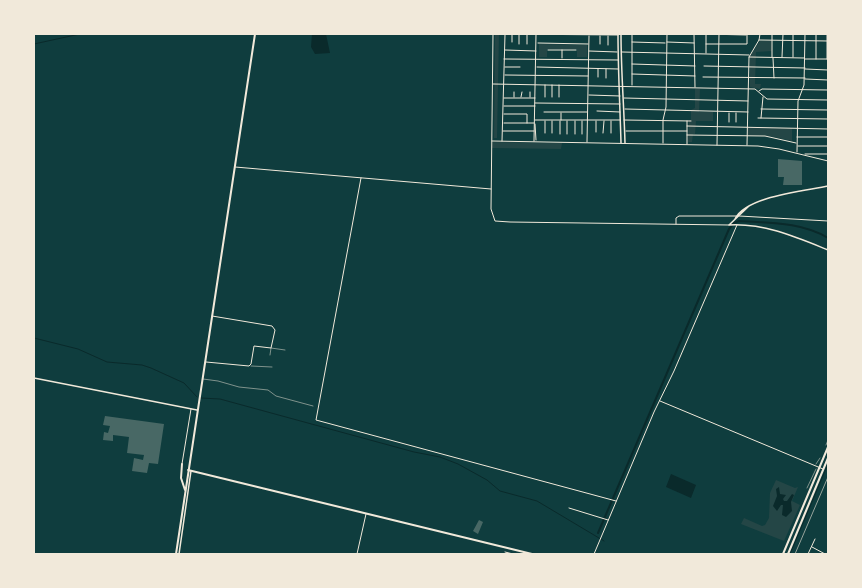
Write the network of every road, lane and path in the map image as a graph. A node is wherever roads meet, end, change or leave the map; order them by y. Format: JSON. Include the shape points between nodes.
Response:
{"nodes":[{"id":1,"x":255,"y":34,"type":"edge"},
{"id":2,"x":493,"y":34,"type":"edge"},
{"id":3,"x":504,"y":34,"type":"edge"},
{"id":4,"x":512,"y":34,"type":"edge"},
{"id":5,"x":519,"y":34,"type":"edge"},
{"id":6,"x":527,"y":34,"type":"edge"},
{"id":7,"x":536,"y":34,"type":"edge"},
{"id":8,"x":621,"y":34,"type":"edge"},
{"id":9,"x":632,"y":34,"type":"edge"},
{"id":10,"x":667,"y":34,"type":"edge"},
{"id":11,"x":694,"y":34,"type":"edge"},
{"id":12,"x":706,"y":34,"type":"edge"},
{"id":13,"x":719,"y":34,"type":"edge"},
{"id":14,"x":747,"y":34,"type":"edge"},
{"id":15,"x":760,"y":34,"type":"edge"},
{"id":16,"x":772,"y":34,"type":"edge"},
{"id":17,"x":783,"y":34,"type":"edge"},
{"id":18,"x":793,"y":34,"type":"edge"},
{"id":19,"x":805,"y":34,"type":"edge"},
{"id":20,"x":816,"y":34,"type":"edge"},
{"id":21,"x":827,"y":34,"type":"edge"},
{"id":22,"x":589,"y":35,"type":"junction"},
{"id":23,"x":600,"y":35,"type":"junction"},
{"id":24,"x":608,"y":35,"type":"junction"},
{"id":25,"x":618,"y":35,"type":"edge"},
{"id":26,"x":759,"y":40,"type":"junction"},
{"id":27,"x":772,"y":40,"type":"junction"},
{"id":28,"x":783,"y":40,"type":"junction"},
{"id":29,"x":793,"y":40,"type":"junction"},
{"id":30,"x":805,"y":40,"type":"junction"},
{"id":31,"x":816,"y":40,"type":"junction"},
{"id":32,"x":828,"y":41,"type":"edge"},
{"id":33,"x":512,"y":42,"type":"dead end"},
{"id":34,"x":632,"y":42,"type":"junction"},
{"id":35,"x":536,"y":43,"type":"junction"},
{"id":36,"x":666,"y":43,"type":"junction"},
{"id":37,"x":694,"y":43,"type":"junction"},
{"id":38,"x":519,"y":44,"type":"dead end"},
{"id":39,"x":527,"y":44,"type":"dead end"},
{"id":40,"x":589,"y":44,"type":"junction"},
{"id":41,"x":600,"y":44,"type":"dead end"},
{"id":42,"x":706,"y":44,"type":"junction"},
{"id":43,"x":719,"y":44,"type":"junction"},
{"id":44,"x":608,"y":45,"type":"dead end"},
{"id":45,"x":504,"y":50,"type":"junction"},
{"id":46,"x":548,"y":50,"type":"dead end"},
{"id":47,"x":562,"y":50,"type":"junction"},
{"id":48,"x":576,"y":50,"type":"dead end"},
{"id":49,"x":827,"y":50,"type":"edge"},
{"id":50,"x":536,"y":51,"type":"junction"},
{"id":51,"x":589,"y":51,"type":"junction"},
{"id":52,"x":618,"y":52,"type":"junction"},
{"id":53,"x":621,"y":52,"type":"junction"},
{"id":54,"x":632,"y":53,"type":"junction"},
{"id":55,"x":666,"y":54,"type":"junction"},
{"id":56,"x":694,"y":54,"type":"junction"},
{"id":57,"x":706,"y":54,"type":"junction"},
{"id":58,"x":719,"y":55,"type":"junction"},
{"id":59,"x":749,"y":56,"type":"junction"},
{"id":60,"x":773,"y":57,"type":"junction"},
{"id":61,"x":504,"y":58,"type":"junction"},
{"id":62,"x":782,"y":58,"type":"junction"},
{"id":63,"x":793,"y":58,"type":"junction"},
{"id":64,"x":805,"y":58,"type":"junction"},
{"id":65,"x":536,"y":59,"type":"junction"},
{"id":66,"x":562,"y":59,"type":"junction"},
{"id":67,"x":589,"y":59,"type":"junction"},
{"id":68,"x":816,"y":59,"type":"junction"},
{"id":69,"x":827,"y":59,"type":"edge"},
{"id":70,"x":618,"y":60,"type":"junction"},
{"id":71,"x":632,"y":64,"type":"junction"},
{"id":72,"x":666,"y":65,"type":"junction"},
{"id":73,"x":695,"y":66,"type":"junction"},
{"id":74,"x":704,"y":66,"type":"dead end"},
{"id":75,"x":718,"y":66,"type":"junction"},
{"id":76,"x":504,"y":67,"type":"junction"},
{"id":77,"x":520,"y":67,"type":"dead end"},
{"id":78,"x":536,"y":67,"type":"junction"},
{"id":79,"x":748,"y":67,"type":"junction"},
{"id":80,"x":589,"y":68,"type":"junction"},
{"id":81,"x":598,"y":68,"type":"junction"},
{"id":82,"x":606,"y":68,"type":"junction"},
{"id":83,"x":774,"y":68,"type":"junction"},
{"id":84,"x":618,"y":69,"type":"junction"},
{"id":85,"x":805,"y":69,"type":"junction"},
{"id":86,"x":828,"y":70,"type":"edge"},
{"id":87,"x":632,"y":74,"type":"junction"},
{"id":88,"x":504,"y":75,"type":"junction"},
{"id":89,"x":536,"y":75,"type":"junction"},
{"id":90,"x":666,"y":75,"type":"junction"},
{"id":91,"x":588,"y":76,"type":"junction"},
{"id":92,"x":695,"y":76,"type":"junction"},
{"id":93,"x":598,"y":77,"type":"dead end"},
{"id":94,"x":703,"y":77,"type":"dead end"},
{"id":95,"x":718,"y":77,"type":"junction"},
{"id":96,"x":606,"y":78,"type":"dead end"},
{"id":97,"x":748,"y":78,"type":"junction"},
{"id":98,"x":774,"y":78,"type":"junction"},
{"id":99,"x":804,"y":79,"type":"junction"},
{"id":100,"x":828,"y":80,"type":"edge"},
{"id":101,"x":492,"y":84,"type":"junction"},
{"id":102,"x":504,"y":84,"type":"junction"},
{"id":103,"x":536,"y":85,"type":"junction"},
{"id":104,"x":545,"y":85,"type":"junction"},
{"id":105,"x":552,"y":85,"type":"junction"},
{"id":106,"x":559,"y":85,"type":"junction"},
{"id":107,"x":588,"y":86,"type":"junction"},
{"id":108,"x":620,"y":86,"type":"junction"},
{"id":109,"x":623,"y":86,"type":"junction"},
{"id":110,"x":632,"y":87,"type":"junction"},
{"id":111,"x":666,"y":87,"type":"junction"},
{"id":112,"x":695,"y":88,"type":"junction"},
{"id":113,"x":718,"y":89,"type":"junction"},
{"id":114,"x":748,"y":89,"type":"junction"},
{"id":115,"x":803,"y":90,"type":"junction"},
{"id":116,"x":828,"y":90,"type":"edge"},
{"id":117,"x":514,"y":92,"type":"dead end"},
{"id":118,"x":522,"y":92,"type":"dead end"},
{"id":119,"x":530,"y":92,"type":"dead end"},
{"id":120,"x":759,"y":92,"type":"junction"},
{"id":121,"x":588,"y":96,"type":"junction"},
{"id":122,"x":620,"y":96,"type":"junction"},
{"id":123,"x":545,"y":97,"type":"dead end"},
{"id":124,"x":552,"y":97,"type":"dead end"},
{"id":125,"x":559,"y":97,"type":"dead end"},
{"id":126,"x":764,"y":97,"type":"junction"},
{"id":127,"x":504,"y":98,"type":"junction"},
{"id":128,"x":514,"y":98,"type":"junction"},
{"id":129,"x":521,"y":98,"type":"junction"},
{"id":130,"x":530,"y":98,"type":"junction"},
{"id":131,"x":536,"y":98,"type":"junction"},
{"id":132,"x":624,"y":98,"type":"junction"},
{"id":133,"x":666,"y":99,"type":"junction"},
{"id":134,"x":799,"y":99,"type":"junction"},
{"id":135,"x":828,"y":100,"type":"edge"},
{"id":136,"x":718,"y":101,"type":"junction"},
{"id":137,"x":748,"y":101,"type":"junction"},
{"id":138,"x":535,"y":104,"type":"junction"},
{"id":139,"x":588,"y":104,"type":"junction"},
{"id":140,"x":620,"y":104,"type":"junction"},
{"id":141,"x":504,"y":106,"type":"junction"},
{"id":142,"x":535,"y":106,"type":"junction"},
{"id":143,"x":624,"y":109,"type":"junction"},
{"id":144,"x":760,"y":109,"type":"junction"},
{"id":145,"x":666,"y":110,"type":"junction"},
{"id":146,"x":798,"y":110,"type":"junction"},
{"id":147,"x":828,"y":110,"type":"edge"},
{"id":148,"x":544,"y":112,"type":"dead end"},
{"id":149,"x":561,"y":112,"type":"junction"},
{"id":150,"x":588,"y":112,"type":"junction"},
{"id":151,"x":597,"y":112,"type":"dead end"},
{"id":152,"x":620,"y":112,"type":"junction"},
{"id":153,"x":718,"y":112,"type":"junction"},
{"id":154,"x":729,"y":112,"type":"junction"},
{"id":155,"x":736,"y":112,"type":"junction"},
{"id":156,"x":748,"y":112,"type":"junction"},
{"id":157,"x":503,"y":114,"type":"junction"},
{"id":158,"x":798,"y":119,"type":"junction"},
{"id":159,"x":828,"y":119,"type":"edge"},
{"id":160,"x":535,"y":120,"type":"junction"},
{"id":161,"x":545,"y":120,"type":"junction"},
{"id":162,"x":552,"y":120,"type":"junction"},
{"id":163,"x":560,"y":120,"type":"junction"},
{"id":164,"x":568,"y":120,"type":"junction"},
{"id":165,"x":588,"y":120,"type":"junction"},
{"id":166,"x":596,"y":120,"type":"junction"},
{"id":167,"x":604,"y":120,"type":"junction"},
{"id":168,"x":611,"y":120,"type":"junction"},
{"id":169,"x":621,"y":120,"type":"junction"},
{"id":170,"x":624,"y":120,"type":"junction"},
{"id":171,"x":663,"y":120,"type":"junction"},
{"id":172,"x":575,"y":121,"type":"junction"},
{"id":173,"x":582,"y":121,"type":"junction"},
{"id":174,"x":687,"y":121,"type":"junction"},
{"id":175,"x":691,"y":121,"type":"dead end"},
{"id":176,"x":503,"y":122,"type":"junction"},
{"id":177,"x":729,"y":122,"type":"dead end"},
{"id":178,"x":736,"y":122,"type":"dead end"},
{"id":179,"x":527,"y":123,"type":"junction"},
{"id":180,"x":535,"y":123,"type":"junction"},
{"id":181,"x":687,"y":126,"type":"junction"},
{"id":182,"x":718,"y":126,"type":"junction"},
{"id":183,"x":748,"y":127,"type":"junction"},
{"id":184,"x":798,"y":128,"type":"junction"},
{"id":185,"x":828,"y":128,"type":"edge"},
{"id":186,"x":502,"y":131,"type":"junction"},
{"id":187,"x":534,"y":131,"type":"junction"},
{"id":188,"x":625,"y":131,"type":"junction"},
{"id":189,"x":663,"y":131,"type":"junction"},
{"id":190,"x":687,"y":131,"type":"junction"},
{"id":191,"x":596,"y":132,"type":"dead end"},
{"id":192,"x":545,"y":133,"type":"dead end"},
{"id":193,"x":552,"y":133,"type":"dead end"},
{"id":194,"x":603,"y":133,"type":"dead end"},
{"id":195,"x":611,"y":133,"type":"dead end"},
{"id":196,"x":560,"y":134,"type":"dead end"},
{"id":197,"x":567,"y":134,"type":"dead end"},
{"id":198,"x":575,"y":134,"type":"dead end"},
{"id":199,"x":582,"y":134,"type":"dead end"},
{"id":200,"x":687,"y":135,"type":"junction"},
{"id":201,"x":718,"y":135,"type":"junction"},
{"id":202,"x":748,"y":136,"type":"junction"},
{"id":203,"x":797,"y":137,"type":"junction"},
{"id":204,"x":828,"y":137,"type":"edge"},
{"id":205,"x":492,"y":141,"type":"junction"},
{"id":206,"x":502,"y":141,"type":"junction"},
{"id":207,"x":534,"y":142,"type":"junction"},
{"id":208,"x":536,"y":142,"type":"junction"},
{"id":209,"x":587,"y":142,"type":"junction"},
{"id":210,"x":621,"y":143,"type":"junction"},
{"id":211,"x":625,"y":143,"type":"junction"},
{"id":212,"x":663,"y":143,"type":"junction"},
{"id":213,"x":797,"y":143,"type":"junction"},
{"id":214,"x":687,"y":144,"type":"junction"},
{"id":215,"x":717,"y":145,"type":"junction"},
{"id":216,"x":747,"y":146,"type":"junction"},
{"id":217,"x":797,"y":146,"type":"junction"},
{"id":218,"x":828,"y":146,"type":"edge"},
{"id":219,"x":797,"y":153,"type":"junction"},
{"id":220,"x":828,"y":154,"type":"edge"},
{"id":221,"x":804,"y":155,"type":"junction"},
{"id":222,"x":828,"y":160,"type":"edge"},
{"id":223,"x":234,"y":167,"type":"junction"},
{"id":224,"x":361,"y":178,"type":"junction"},
{"id":225,"x":828,"y":186,"type":"edge"},
{"id":226,"x":491,"y":188,"type":"junction"},
{"id":227,"x":750,"y":205,"type":"junction"},
{"id":228,"x":736,"y":216,"type":"junction"},
{"id":229,"x":740,"y":216,"type":"junction"},
{"id":230,"x":735,"y":219,"type":"junction"},
{"id":231,"x":828,"y":221,"type":"edge"},
{"id":232,"x":676,"y":224,"type":"junction"},
{"id":233,"x":730,"y":225,"type":"junction"},
{"id":234,"x":737,"y":225,"type":"junction"},
{"id":235,"x":828,"y":250,"type":"edge"},
{"id":236,"x":211,"y":316,"type":"junction"},
{"id":237,"x":271,"y":348,"type":"junction"},
{"id":238,"x":285,"y":350,"type":"dead end"},
{"id":239,"x":270,"y":355,"type":"dead end"},
{"id":240,"x":204,"y":362,"type":"junction"},
{"id":241,"x":250,"y":366,"type":"junction"},
{"id":242,"x":272,"y":367,"type":"dead end"},
{"id":243,"x":34,"y":378,"type":"edge"},
{"id":244,"x":202,"y":379,"type":"junction"},
{"id":245,"x":660,"y":400,"type":"junction"},
{"id":246,"x":313,"y":406,"type":"dead end"},
{"id":247,"x":191,"y":409,"type":"junction"},
{"id":248,"x":197,"y":410,"type":"junction"},
{"id":249,"x":828,"y":447,"type":"edge"},
{"id":250,"x":828,"y":458,"type":"edge"},
{"id":251,"x":182,"y":464,"type":"joint"},
{"id":252,"x":819,"y":467,"type":"junction"},
{"id":253,"x":823,"y":469,"type":"junction"},
{"id":254,"x":190,"y":470,"type":"junction"},
{"id":255,"x":185,"y":490,"type":"junction"},
{"id":256,"x":616,"y":501,"type":"junction"},
{"id":257,"x":569,"y":508,"type":"dead end"},
{"id":258,"x":366,"y":513,"type":"junction"},
{"id":259,"x":608,"y":520,"type":"junction"},
{"id":260,"x":815,"y":539,"type":"dead end"},
{"id":261,"x":811,"y":547,"type":"junction"},
{"id":262,"x":505,"y":552,"type":"dead end"},
{"id":263,"x":526,"y":553,"type":"edge"},
{"id":264,"x":176,"y":554,"type":"edge"},
{"id":265,"x":179,"y":554,"type":"edge"},
{"id":266,"x":357,"y":554,"type":"edge"},
{"id":267,"x":513,"y":554,"type":"edge"},
{"id":268,"x":532,"y":554,"type":"edge"},
{"id":269,"x":594,"y":554,"type":"edge"},
{"id":270,"x":783,"y":554,"type":"edge"},
{"id":271,"x":788,"y":554,"type":"edge"},
{"id":272,"x":808,"y":554,"type":"edge"},
{"id":273,"x":825,"y":554,"type":"edge"}],
"edges":[{"from":1,"to":223,"type":"main road"},
{"from":2,"to":101,"type":"street"},
{"from":3,"to":4,"type":"street"},
{"from":3,"to":45,"type":"street"},
{"from":4,"to":5,"type":"street"},
{"from":4,"to":33,"type":"street"},
{"from":5,"to":6,"type":"street"},
{"from":5,"to":38,"type":"street"},
{"from":6,"to":7,"type":"street"},
{"from":6,"to":39,"type":"street"},
{"from":7,"to":22,"type":"street"},
{"from":7,"to":35,"type":"street"},
{"from":8,"to":53,"type":"street"},
{"from":9,"to":34,"type":"street"},
{"from":10,"to":36,"type":"street"},
{"from":11,"to":37,"type":"street"},
{"from":12,"to":13,"type":"street"},
{"from":12,"to":42,"type":"street"},
{"from":13,"to":14,"type":"street"},
{"from":13,"to":43,"type":"street"},
{"from":14,"to":43,"type":"street","via":[[747,44]]},
{"from":15,"to":26,"type":"street"},
{"from":16,"to":27,"type":"street"},
{"from":17,"to":28,"type":"street"},
{"from":18,"to":29,"type":"street"},
{"from":19,"to":30,"type":"street"},
{"from":20,"to":31,"type":"street"},
{"from":21,"to":32,"type":"street"},
{"from":22,"to":23,"type":"street"},
{"from":22,"to":40,"type":"street"},
{"from":23,"to":24,"type":"street"},
{"from":23,"to":41,"type":"street"},
{"from":24,"to":25,"type":"street"},
{"from":24,"to":44,"type":"street"},
{"from":25,"to":52,"type":"street"},
{"from":26,"to":27,"type":"street"},
{"from":26,"to":59,"type":"street"},
{"from":27,"to":28,"type":"street"},
{"from":27,"to":60,"type":"street"},
{"from":28,"to":29,"type":"street"},
{"from":28,"to":62,"type":"street"},
{"from":29,"to":30,"type":"street"},
{"from":29,"to":63,"type":"street"},
{"from":30,"to":31,"type":"street"},
{"from":30,"to":64,"type":"street"},
{"from":31,"to":32,"type":"street"},
{"from":31,"to":68,"type":"street"},
{"from":32,"to":49,"type":"street"},
{"from":34,"to":36,"type":"street"},
{"from":34,"to":54,"type":"street"},
{"from":35,"to":40,"type":"street"},
{"from":35,"to":50,"type":"street"},
{"from":36,"to":37,"type":"street"},
{"from":36,"to":55,"type":"street"},
{"from":37,"to":56,"type":"street"},
{"from":40,"to":51,"type":"street"},
{"from":42,"to":43,"type":"street"},
{"from":42,"to":57,"type":"street"},
{"from":43,"to":58,"type":"street"},
{"from":45,"to":50,"type":"street"},
{"from":45,"to":61,"type":"street"},
{"from":46,"to":47,"type":"street"},
{"from":47,"to":48,"type":"street"},
{"from":47,"to":66,"type":"street"},
{"from":49,"to":69,"type":"street"},
{"from":50,"to":65,"type":"street"},
{"from":51,"to":52,"type":"street"},
{"from":51,"to":67,"type":"street"},
{"from":52,"to":70,"type":"street"},
{"from":53,"to":54,"type":"street"},
{"from":53,"to":109,"type":"street"},
{"from":54,"to":55,"type":"street"},
{"from":54,"to":71,"type":"street"},
{"from":55,"to":56,"type":"street"},
{"from":55,"to":72,"type":"street"},
{"from":56,"to":57,"type":"street"},
{"from":56,"to":73,"type":"street"},
{"from":57,"to":58,"type":"street"},
{"from":58,"to":59,"type":"street"},
{"from":58,"to":75,"type":"street"},
{"from":59,"to":60,"type":"street"},
{"from":59,"to":79,"type":"street"},
{"from":60,"to":62,"type":"street"},
{"from":60,"to":83,"type":"street"},
{"from":61,"to":65,"type":"street"},
{"from":61,"to":76,"type":"street"},
{"from":62,"to":63,"type":"street"},
{"from":63,"to":64,"type":"street"},
{"from":64,"to":68,"type":"street"},
{"from":64,"to":85,"type":"street"},
{"from":65,"to":66,"type":"street"},
{"from":65,"to":78,"type":"street"},
{"from":66,"to":67,"type":"street"},
{"from":67,"to":70,"type":"street"},
{"from":67,"to":80,"type":"street"},
{"from":68,"to":69,"type":"street"},
{"from":70,"to":84,"type":"street"},
{"from":71,"to":72,"type":"street"},
{"from":71,"to":87,"type":"street"},
{"from":72,"to":73,"type":"street"},
{"from":72,"to":90,"type":"street"},
{"from":73,"to":92,"type":"street"},
{"from":74,"to":75,"type":"street"},
{"from":75,"to":79,"type":"street"},
{"from":75,"to":95,"type":"street"},
{"from":76,"to":77,"type":"street"},
{"from":76,"to":88,"type":"street"},
{"from":78,"to":80,"type":"street"},
{"from":78,"to":89,"type":"street"},
{"from":79,"to":83,"type":"street"},
{"from":79,"to":97,"type":"street"},
{"from":80,"to":81,"type":"street"},
{"from":80,"to":91,"type":"street"},
{"from":81,"to":82,"type":"street"},
{"from":81,"to":93,"type":"street"},
{"from":82,"to":84,"type":"street"},
{"from":82,"to":96,"type":"street"},
{"from":83,"to":85,"type":"street"},
{"from":83,"to":98,"type":"street"},
{"from":84,"to":108,"type":"street"},
{"from":85,"to":86,"type":"street"},
{"from":85,"to":99,"type":"street"},
{"from":87,"to":90,"type":"street"},
{"from":87,"to":110,"type":"street"},
{"from":88,"to":89,"type":"street"},
{"from":88,"to":102,"type":"street"},
{"from":89,"to":91,"type":"street"},
{"from":89,"to":103,"type":"street"},
{"from":90,"to":92,"type":"street"},
{"from":90,"to":111,"type":"street"},
{"from":91,"to":107,"type":"street"},
{"from":92,"to":112,"type":"street"},
{"from":94,"to":95,"type":"street"},
{"from":95,"to":97,"type":"street"},
{"from":95,"to":113,"type":"street"},
{"from":97,"to":98,"type":"street"},
{"from":97,"to":114,"type":"street"},
{"from":98,"to":99,"type":"street"},
{"from":99,"to":100,"type":"street"},
{"from":99,"to":115,"type":"street"},
{"from":101,"to":102,"type":"street"},
{"from":101,"to":205,"type":"street"},
{"from":102,"to":103,"type":"street"},
{"from":102,"to":127,"type":"street"},
{"from":103,"to":104,"type":"street"},
{"from":103,"to":131,"type":"street"},
{"from":104,"to":105,"type":"street"},
{"from":104,"to":123,"type":"street"},
{"from":105,"to":106,"type":"street"},
{"from":105,"to":124,"type":"street"},
{"from":106,"to":107,"type":"street"},
{"from":106,"to":125,"type":"street"},
{"from":107,"to":108,"type":"street"},
{"from":107,"to":121,"type":"street"},
{"from":108,"to":109,"type":"street"},
{"from":108,"to":122,"type":"street"},
{"from":109,"to":110,"type":"street"},
{"from":109,"to":132,"type":"street"},
{"from":110,"to":111,"type":"street"},
{"from":111,"to":112,"type":"street"},
{"from":111,"to":133,"type":"street"},
{"from":112,"to":113,"type":"street"},
{"from":113,"to":114,"type":"street"},
{"from":113,"to":136,"type":"street"},
{"from":114,"to":120,"type":"street"},
{"from":114,"to":137,"type":"street"},
{"from":115,"to":116,"type":"street"},
{"from":115,"to":120,"type":"street","via":[[761,89]]},
{"from":115,"to":134,"type":"street"},
{"from":117,"to":128,"type":"street"},
{"from":118,"to":129,"type":"street"},
{"from":119,"to":130,"type":"street"},
{"from":120,"to":126,"type":"street"},
{"from":121,"to":122,"type":"street"},
{"from":121,"to":139,"type":"street"},
{"from":122,"to":140,"type":"street"},
{"from":126,"to":134,"type":"street"},
{"from":126,"to":144,"type":"street"},
{"from":127,"to":128,"type":"street"},
{"from":127,"to":141,"type":"street"},
{"from":128,"to":129,"type":"street"},
{"from":129,"to":130,"type":"street"},
{"from":130,"to":131,"type":"street"},
{"from":131,"to":138,"type":"street"},
{"from":132,"to":133,"type":"street"},
{"from":132,"to":143,"type":"street"},
{"from":133,"to":136,"type":"street"},
{"from":133,"to":145,"type":"street"},
{"from":134,"to":135,"type":"street"},
{"from":134,"to":146,"type":"street"},
{"from":136,"to":137,"type":"street"},
{"from":136,"to":153,"type":"street"},
{"from":137,"to":156,"type":"street"},
{"from":138,"to":139,"type":"street"},
{"from":138,"to":142,"type":"street"},
{"from":139,"to":140,"type":"street"},
{"from":139,"to":150,"type":"street"},
{"from":140,"to":152,"type":"street"},
{"from":141,"to":142,"type":"street"},
{"from":141,"to":157,"type":"street"},
{"from":142,"to":160,"type":"street"},
{"from":143,"to":145,"type":"street"},
{"from":143,"to":170,"type":"street"},
{"from":144,"to":146,"type":"street"},
{"from":144,"to":158,"type":"street","via":[[759,118]]},
{"from":145,"to":153,"type":"street"},
{"from":145,"to":171,"type":"street"},
{"from":146,"to":147,"type":"street"},
{"from":146,"to":158,"type":"street"},
{"from":148,"to":149,"type":"street"},
{"from":149,"to":150,"type":"street"},
{"from":149,"to":163,"type":"street"},
{"from":150,"to":165,"type":"street"},
{"from":151,"to":152,"type":"street"},
{"from":152,"to":169,"type":"street"},
{"from":153,"to":154,"type":"street"},
{"from":153,"to":182,"type":"street"},
{"from":154,"to":155,"type":"street"},
{"from":154,"to":177,"type":"street"},
{"from":155,"to":156,"type":"street"},
{"from":155,"to":178,"type":"street"},
{"from":156,"to":183,"type":"street"},
{"from":157,"to":176,"type":"street"},
{"from":157,"to":179,"type":"street","via":[[527,114]]},
{"from":158,"to":159,"type":"street"},
{"from":158,"to":184,"type":"street"},
{"from":160,"to":161,"type":"street"},
{"from":160,"to":180,"type":"street"},
{"from":161,"to":162,"type":"street"},
{"from":161,"to":192,"type":"street"},
{"from":162,"to":163,"type":"street"},
{"from":162,"to":193,"type":"street"},
{"from":163,"to":164,"type":"street"},
{"from":163,"to":196,"type":"street"},
{"from":164,"to":172,"type":"street"},
{"from":164,"to":197,"type":"street"},
{"from":165,"to":166,"type":"street"},
{"from":165,"to":173,"type":"street"},
{"from":165,"to":209,"type":"street"},
{"from":166,"to":167,"type":"street"},
{"from":166,"to":191,"type":"street"},
{"from":167,"to":168,"type":"street"},
{"from":167,"to":194,"type":"street"},
{"from":168,"to":169,"type":"street"},
{"from":168,"to":195,"type":"street"},
{"from":169,"to":210,"type":"street"},
{"from":170,"to":171,"type":"street"},
{"from":170,"to":188,"type":"street"},
{"from":171,"to":174,"type":"street"},
{"from":171,"to":189,"type":"street"},
{"from":172,"to":173,"type":"street"},
{"from":172,"to":198,"type":"street"},
{"from":173,"to":199,"type":"street"},
{"from":174,"to":175,"type":"street"},
{"from":174,"to":181,"type":"street"},
{"from":176,"to":179,"type":"street"},
{"from":176,"to":186,"type":"street"},
{"from":179,"to":180,"type":"street"},
{"from":180,"to":187,"type":"street"},
{"from":180,"to":208,"type":"street"},
{"from":181,"to":182,"type":"street"},
{"from":181,"to":190,"type":"street"},
{"from":182,"to":183,"type":"street"},
{"from":182,"to":201,"type":"street"},
{"from":183,"to":184,"type":"street"},
{"from":183,"to":202,"type":"street"},
{"from":184,"to":185,"type":"street"},
{"from":184,"to":203,"type":"street"},
{"from":186,"to":187,"type":"street"},
{"from":186,"to":206,"type":"street"},
{"from":187,"to":207,"type":"street"},
{"from":188,"to":189,"type":"street"},
{"from":188,"to":211,"type":"street"},
{"from":189,"to":190,"type":"street"},
{"from":189,"to":212,"type":"street"},
{"from":190,"to":200,"type":"street"},
{"from":200,"to":201,"type":"street"},
{"from":200,"to":214,"type":"street"},
{"from":201,"to":202,"type":"street"},
{"from":201,"to":215,"type":"street"},
{"from":202,"to":213,"type":"street","via":[[765,136]]},
{"from":202,"to":216,"type":"street"},
{"from":203,"to":204,"type":"street"},
{"from":203,"to":213,"type":"street"},
{"from":205,"to":206,"type":"street"},
{"from":205,"to":226,"type":"street"},
{"from":206,"to":207,"type":"street"},
{"from":207,"to":208,"type":"street"},
{"from":208,"to":209,"type":"street"},
{"from":209,"to":210,"type":"street"},
{"from":210,"to":211,"type":"street"},
{"from":211,"to":212,"type":"street"},
{"from":212,"to":214,"type":"street"},
{"from":213,"to":217,"type":"street"},
{"from":214,"to":215,"type":"street"},
{"from":215,"to":216,"type":"street"},
{"from":216,"to":219,"type":"street"},
{"from":217,"to":218,"type":"street"},
{"from":217,"to":219,"type":"street"},
{"from":219,"to":221,"type":"street"},
{"from":220,"to":221,"type":"street"},
{"from":221,"to":222,"type":"street"},
{"from":223,"to":224,"type":"street"},
{"from":223,"to":236,"type":"main road"},
{"from":224,"to":226,"type":"street"},
{"from":224,"to":256,"type":"street","via":[[316,420]]},
{"from":225,"to":227,"type":"street"},
{"from":226,"to":232,"type":"street","via":[[491,212],[496,222]]},
{"from":227,"to":228,"type":"street"},
{"from":227,"to":229,"type":"street"},
{"from":228,"to":229,"type":"street"},
{"from":228,"to":230,"type":"street"},
{"from":228,"to":232,"type":"street","via":[[679,216],[676,218]]},
{"from":229,"to":230,"type":"street"},
{"from":229,"to":231,"type":"street"},
{"from":230,"to":233,"type":"street"},
{"from":232,"to":233,"type":"street"},
{"from":233,"to":234,"type":"street"},
{"from":234,"to":235,"type":"street","via":[[757,226],[783,232]]},
{"from":234,"to":245,"type":"street"},
{"from":236,"to":237,"type":"street","via":[[273,327],[275,330]]},
{"from":236,"to":240,"type":"main road"},
{"from":237,"to":238,"type":"lane"},
{"from":237,"to":239,"type":"lane"},
{"from":237,"to":241,"type":"street","via":[[254,345]]},
{"from":240,"to":241,"type":"street"},
{"from":240,"to":244,"type":"main road"},
{"from":241,"to":242,"type":"lane"},
{"from":243,"to":247,"type":"street"},
{"from":244,"to":246,"type":"lane","via":[[268,390],[276,396]]},
{"from":244,"to":248,"type":"main road"},
{"from":245,"to":252,"type":"street"},
{"from":245,"to":256,"type":"street"},
{"from":247,"to":248,"type":"street"},
{"from":247,"to":251,"type":"street"},
{"from":248,"to":254,"type":"main road"},
{"from":249,"to":252,"type":"main road"},
{"from":250,"to":253,"type":"main road"},
{"from":251,"to":255,"type":"main road","via":[[181,478]]},
{"from":252,"to":253,"type":"street"},
{"from":252,"to":270,"type":"main road"},
{"from":253,"to":271,"type":"main road"},
{"from":254,"to":255,"type":"main road"},
{"from":254,"to":258,"type":"main road"},
{"from":254,"to":265,"type":"street"},
{"from":255,"to":264,"type":"main road"},
{"from":256,"to":259,"type":"street"},
{"from":257,"to":259,"type":"street"},
{"from":258,"to":263,"type":"main road"},
{"from":258,"to":266,"type":"street"},
{"from":259,"to":269,"type":"street"},
{"from":260,"to":261,"type":"street"},
{"from":261,"to":272,"type":"street"},
{"from":261,"to":273,"type":"street"},
{"from":262,"to":267,"type":"street"},
{"from":263,"to":268,"type":"main road"}]}
